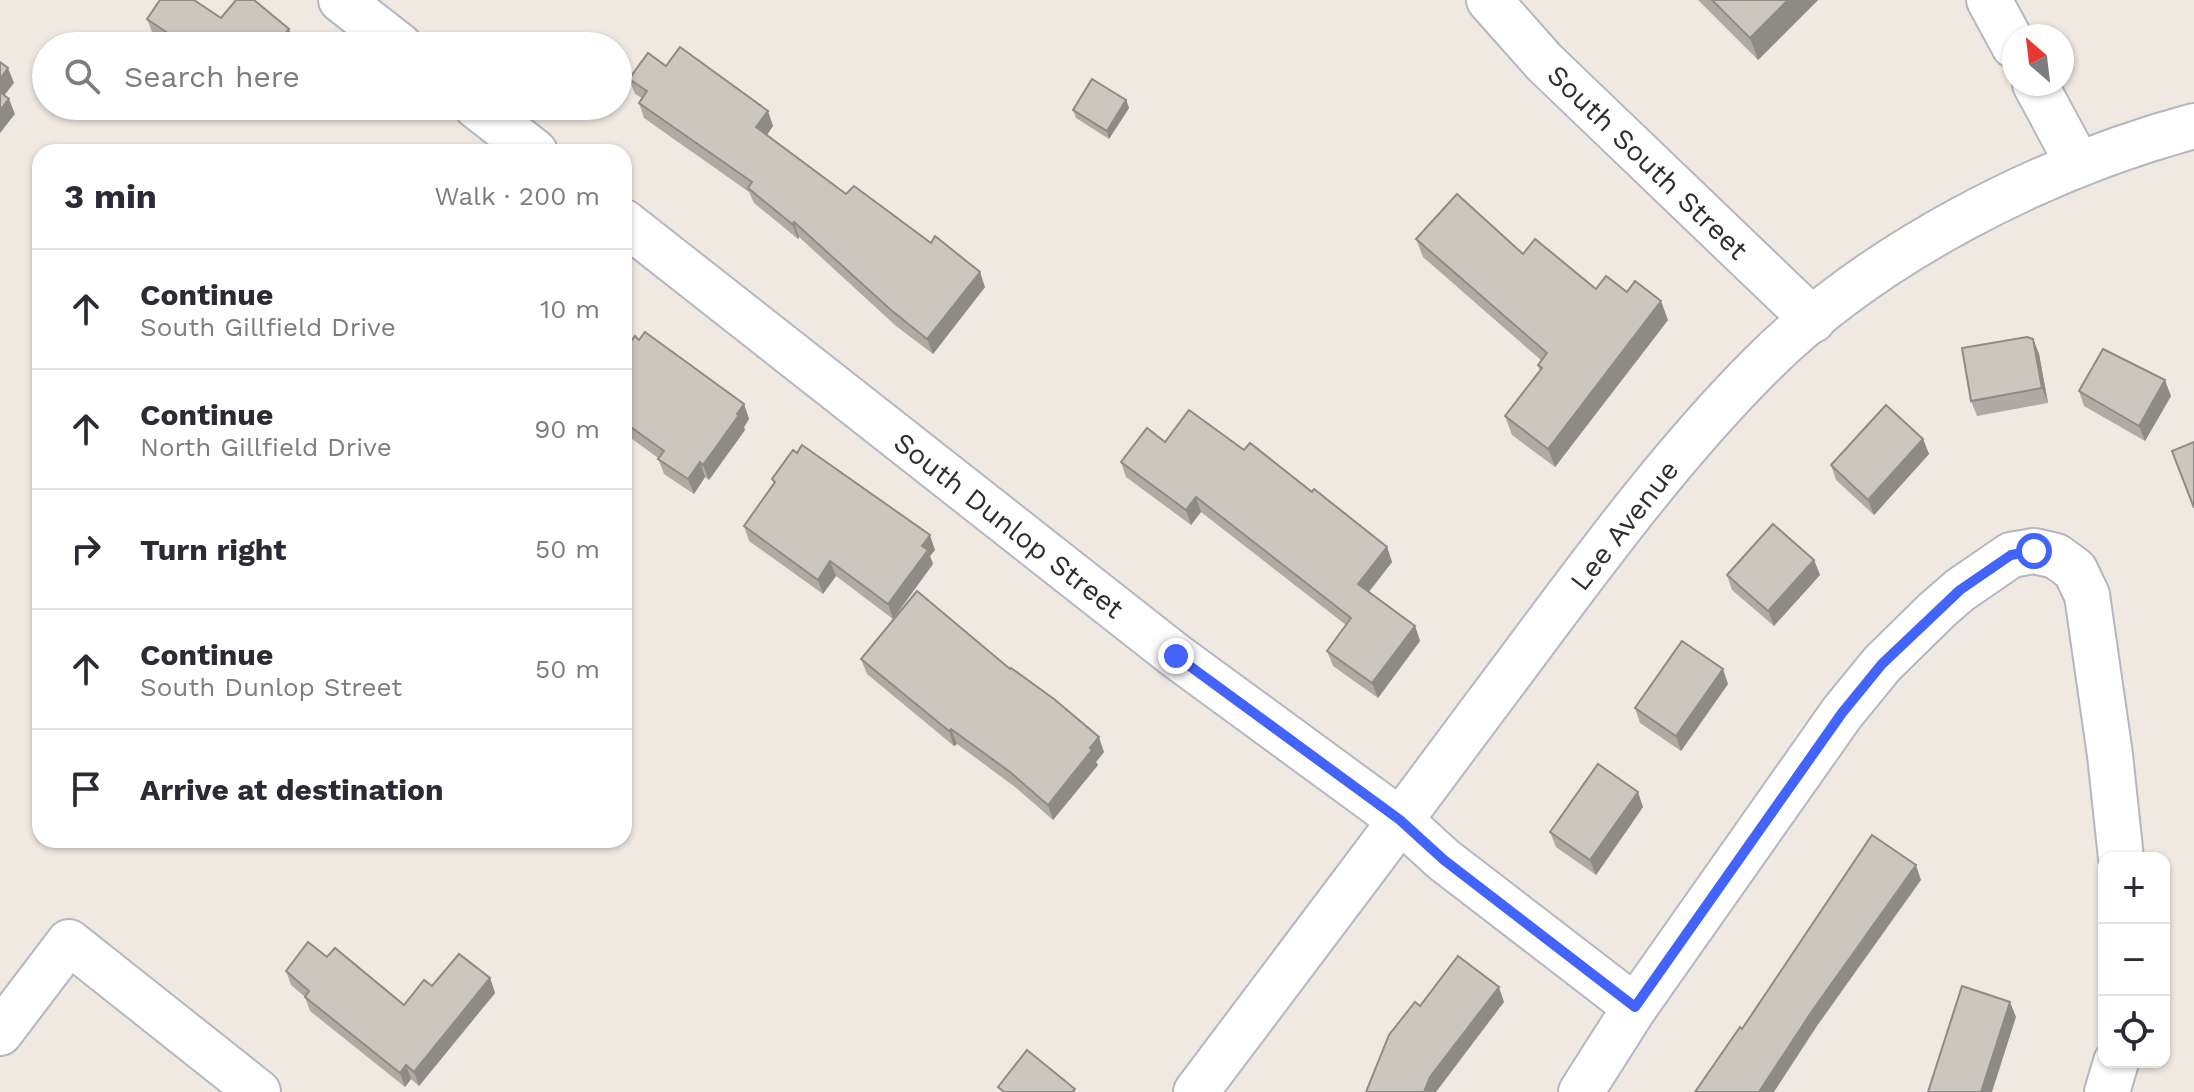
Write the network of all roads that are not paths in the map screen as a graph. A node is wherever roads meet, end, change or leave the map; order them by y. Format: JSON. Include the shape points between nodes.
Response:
{"nodes":[{"id":1,"x":341,"y":0,"type":"edge"},
{"id":2,"x":1489,"y":0,"type":"edge"},
{"id":3,"x":1989,"y":0,"type":"edge"},
{"id":4,"x":2002,"y":24,"type":"edge"},
{"id":5,"x":382,"y":32,"type":"edge"},
{"id":6,"x":2041,"y":96,"type":"edge"},
{"id":7,"x":494,"y":120,"type":"edge"},
{"id":8,"x":2194,"y":126,"type":"edge"},
{"id":9,"x":525,"y":144,"type":"edge"},
{"id":10,"x":2078,"y":164,"type":"junction"},
{"id":11,"x":632,"y":228,"type":"edge"},
{"id":12,"x":1813,"y":320,"type":"junction"},
{"id":13,"x":1400,"y":820,"type":"junction"},
{"id":14,"x":2120,"y":852,"type":"edge"},
{"id":15,"x":1635,"y":1007,"type":"junction"},
{"id":16,"x":0,"y":1033,"type":"edge"},
{"id":17,"x":2114,"y":1068,"type":"edge"},
{"id":18,"x":258,"y":1092,"type":"edge"},
{"id":19,"x":1196,"y":1092,"type":"edge"},
{"id":20,"x":1581,"y":1092,"type":"edge"},
{"id":21,"x":2107,"y":1092,"type":"edge"}],
"edges":[{"from":1,"to":5,"type":"street"},
{"from":2,"to":12,"type":"street","name":"South South Street","via":[[1544,62]]},
{"from":3,"to":4,"type":"street"},
{"from":6,"to":10,"type":"street"},
{"from":7,"to":9,"type":"street"},
{"from":8,"to":10,"type":"street","name":"Lee Avenue"},
{"from":10,"to":12,"type":"street","name":"Lee Avenue","via":[[1984,207],[1880,269]]},
{"from":11,"to":13,"type":"street","name":"South Dunlop Street","via":[[1176,656]]},
{"from":12,"to":13,"type":"street","name":"Lee Avenue","via":[[1699,430]]},
{"from":13,"to":15,"type":"street","name":"South Dunlop Street"},
{"from":13,"to":19,"type":"street","name":"Lee Avenue"},
{"from":14,"to":15,"type":"street","via":[[2087,595],[2075,570],[2056,556],[2034,551],[2011,555],[1960,590],[1882,664]]},
{"from":15,"to":20,"type":"street"},
{"from":16,"to":18,"type":"street","via":[[69,942]]},
{"from":17,"to":21,"type":"street"}]}
